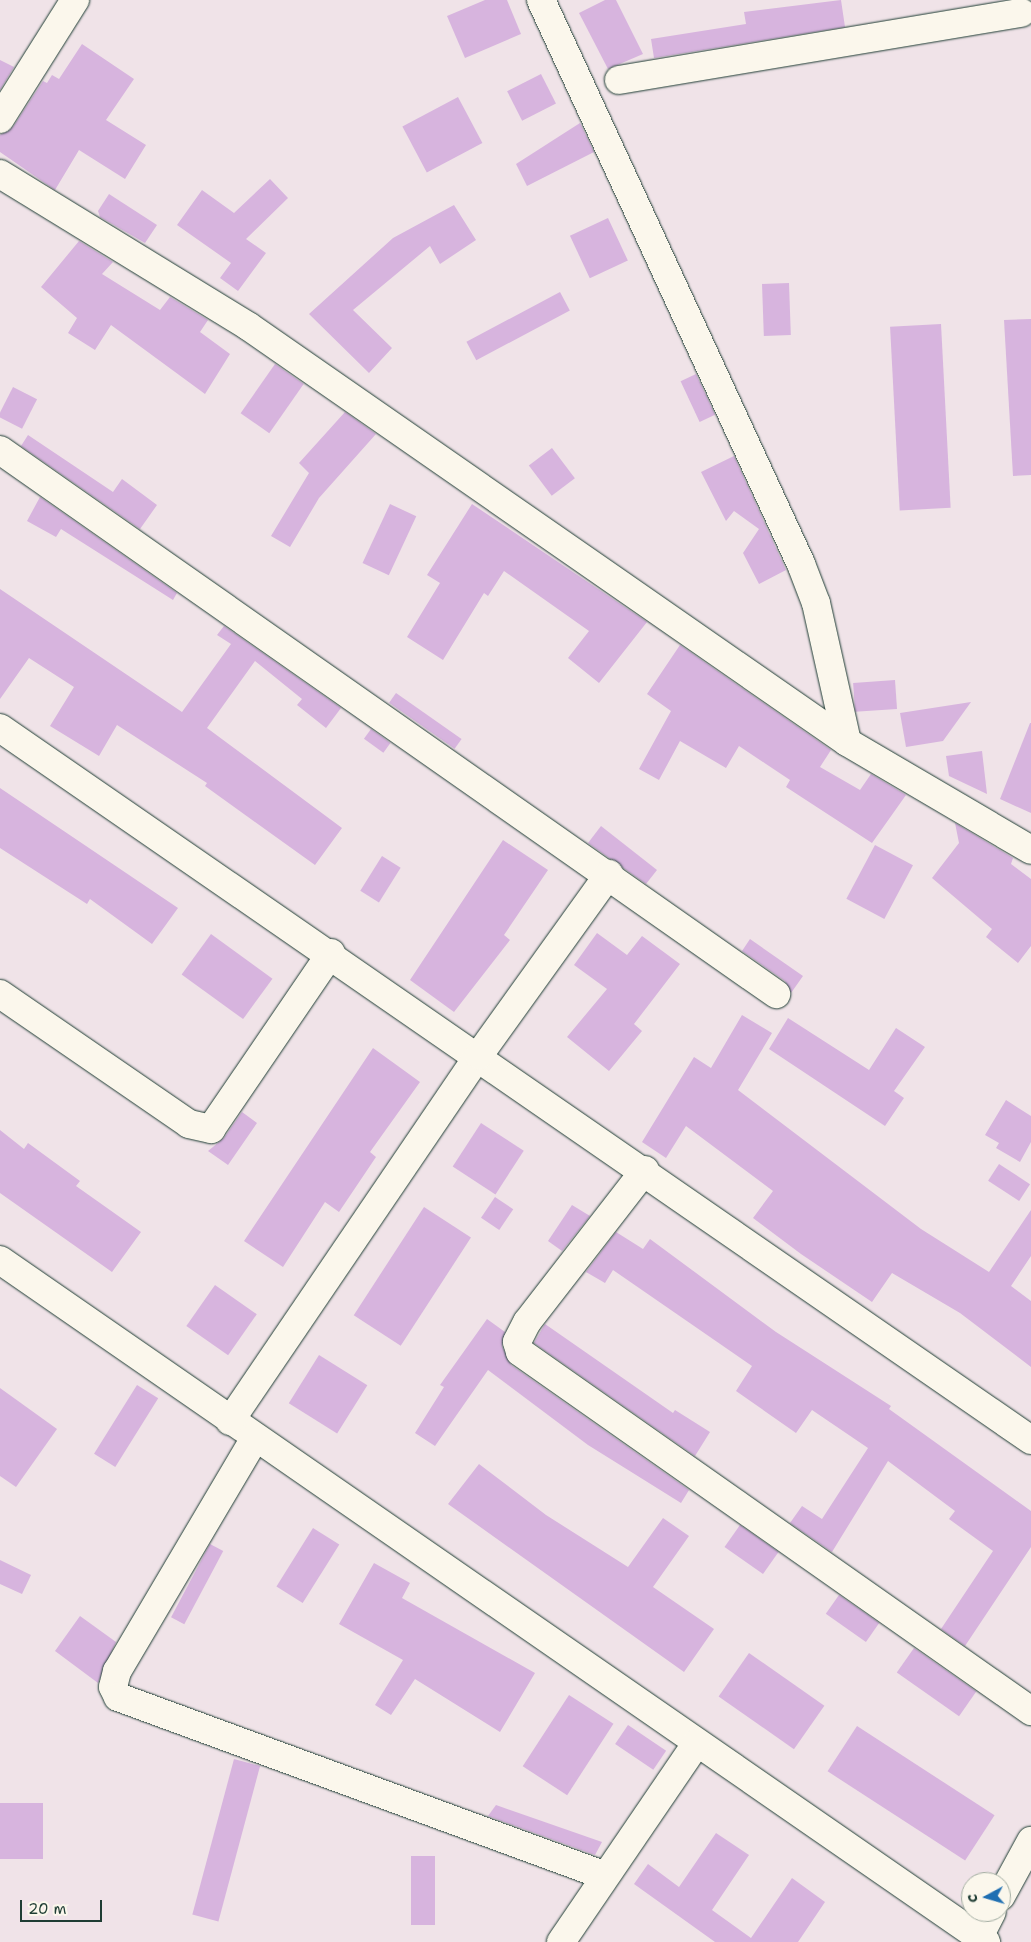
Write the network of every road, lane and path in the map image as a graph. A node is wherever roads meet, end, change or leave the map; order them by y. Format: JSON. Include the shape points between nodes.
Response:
{"nodes":[{"id":1,"x":75,"y":0,"type":"edge"},
{"id":2,"x":541,"y":0,"type":"edge"},
{"id":3,"x":1023,"y":6,"type":"edge"},
{"id":4,"x":619,"y":80,"type":"dead end"},
{"id":5,"x":0,"y":119,"type":"edge"},
{"id":6,"x":0,"y":174,"type":"edge"},
{"id":7,"x":0,"y":450,"type":"edge"},
{"id":8,"x":0,"y":728,"type":"edge"},
{"id":9,"x":847,"y":742,"type":"junction"},
{"id":10,"x":1031,"y":850,"type":"edge"},
{"id":11,"x":609,"y":874,"type":"junction"},
{"id":12,"x":331,"y":954,"type":"junction"},
{"id":13,"x":0,"y":994,"type":"edge"},
{"id":14,"x":776,"y":994,"type":"dead end"},
{"id":15,"x":479,"y":1055,"type":"junction"},
{"id":16,"x":645,"y":1170,"type":"junction"},
{"id":17,"x":0,"y":1260,"type":"edge"},
{"id":18,"x":230,"y":1421,"type":"junction"},
{"id":19,"x":255,"y":1438,"type":"junction"},
{"id":20,"x":1031,"y":1440,"type":"edge"},
{"id":21,"x":1031,"y":1711,"type":"edge"},
{"id":22,"x":696,"y":1744,"type":"junction"},
{"id":23,"x":1031,"y":1841,"type":"edge"},
{"id":24,"x":603,"y":1876,"type":"junction"},
{"id":25,"x":1011,"y":1878,"type":"edge"},
{"id":26,"x":988,"y":1922,"type":"edge"},
{"id":27,"x":982,"y":1939,"type":"edge"},
{"id":28,"x":561,"y":1942,"type":"edge"}],
"edges":[{"from":1,"to":5,"type":"street"},
{"from":2,"to":9,"type":"street","via":[[801,564],[816,603]]},
{"from":3,"to":4,"type":"street"},
{"from":6,"to":9,"type":"street","via":[[248,326]]},
{"from":7,"to":11,"type":"street"},
{"from":8,"to":12,"type":"street"},
{"from":9,"to":10,"type":"street"},
{"from":11,"to":14,"type":"street"},
{"from":11,"to":15,"type":"street"},
{"from":12,"to":13,"type":"street","via":[[211,1129],[189,1124]]},
{"from":12,"to":15,"type":"street"},
{"from":15,"to":16,"type":"street"},
{"from":15,"to":18,"type":"street"},
{"from":16,"to":20,"type":"street"},
{"from":16,"to":21,"type":"street","via":[[527,1322],[517,1342],[520,1352]]},
{"from":17,"to":18,"type":"street"},
{"from":18,"to":19,"type":"street"},
{"from":19,"to":22,"type":"street"},
{"from":19,"to":24,"type":"street","via":[[117,1672],[113,1687],[118,1697]]},
{"from":22,"to":24,"type":"street"},
{"from":22,"to":27,"type":"street"},
{"from":23,"to":25,"type":"street"},
{"from":24,"to":28,"type":"street"},
{"from":26,"to":27,"type":"street"}]}
